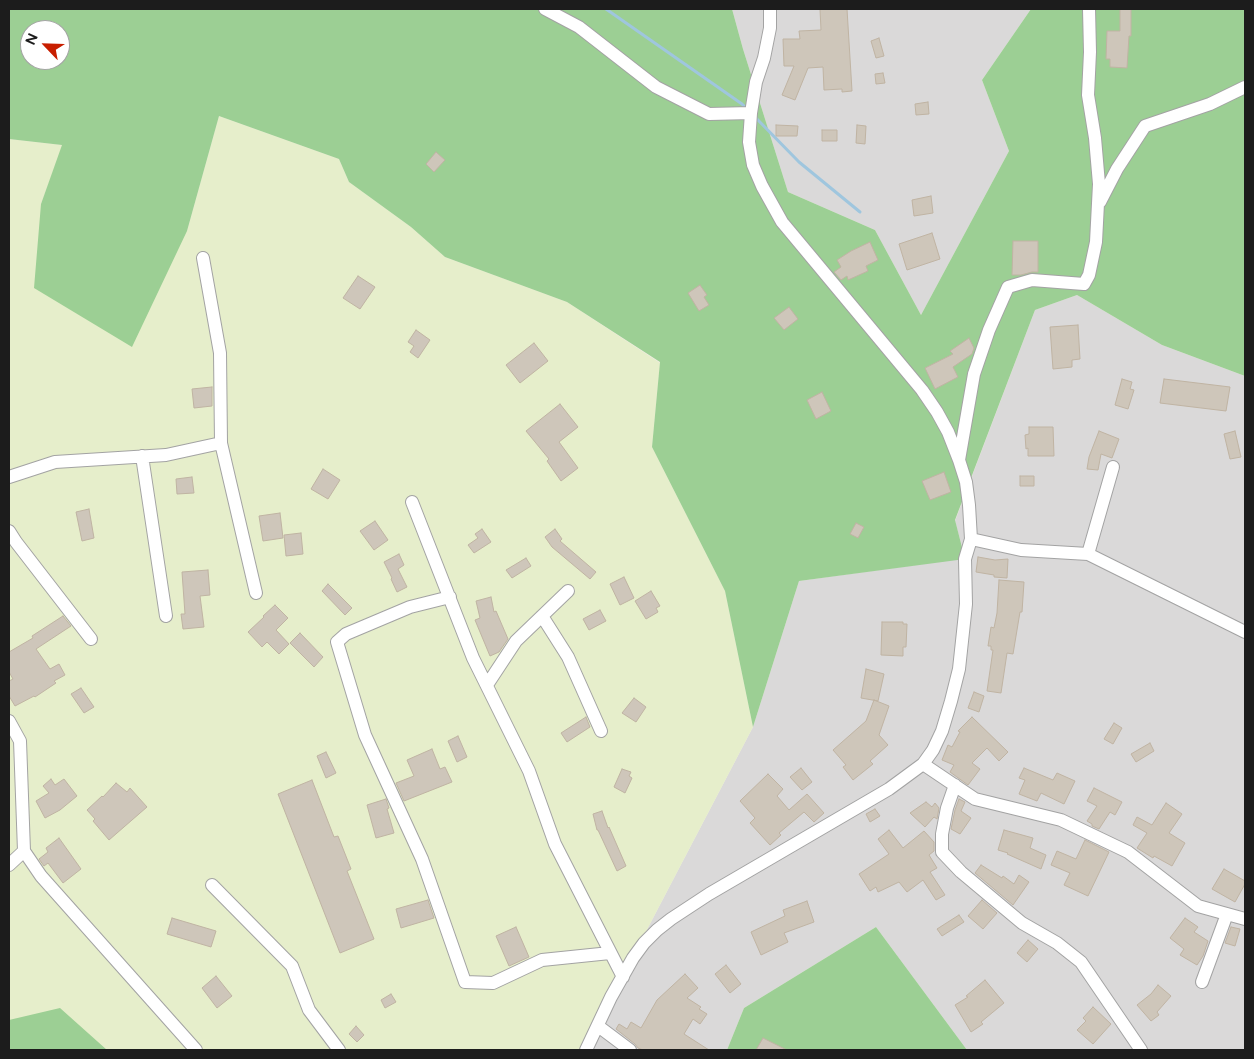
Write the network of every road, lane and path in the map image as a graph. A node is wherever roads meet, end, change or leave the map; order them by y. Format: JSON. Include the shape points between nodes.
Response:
{"nodes":[{"id":1,"x":545,"y":9,"type":"edge"},
{"id":2,"x":770,"y":9,"type":"edge"},
{"id":3,"x":1090,"y":9,"type":"edge"},
{"id":4,"x":1245,"y":87,"type":"edge"},
{"id":5,"x":751,"y":113,"type":"junction"},
{"id":6,"x":1098,"y":207,"type":"junction"},
{"id":7,"x":203,"y":258,"type":"dead end"},
{"id":8,"x":221,"y":443,"type":"junction"},
{"id":9,"x":142,"y":456,"type":"junction"},
{"id":10,"x":959,"y":460,"type":"junction"},
{"id":11,"x":1113,"y":466,"type":"dead end"},
{"id":12,"x":9,"y":477,"type":"edge"},
{"id":13,"x":412,"y":502,"type":"dead end"},
{"id":14,"x":9,"y":530,"type":"edge"},
{"id":15,"x":971,"y":539,"type":"junction"},
{"id":16,"x":1088,"y":554,"type":"junction"},
{"id":17,"x":568,"y":591,"type":"dead end"},
{"id":18,"x":256,"y":593,"type":"dead end"},
{"id":19,"x":450,"y":597,"type":"junction"},
{"id":20,"x":166,"y":616,"type":"dead end"},
{"id":21,"x":542,"y":616,"type":"junction"},
{"id":22,"x":1245,"y":632,"type":"edge"},
{"id":23,"x":91,"y":639,"type":"dead end"},
{"id":24,"x":487,"y":685,"type":"junction"},
{"id":25,"x":9,"y":721,"type":"edge"},
{"id":26,"x":601,"y":731,"type":"dead end"},
{"id":27,"x":923,"y":764,"type":"junction"},
{"id":28,"x":955,"y":785,"type":"junction"},
{"id":29,"x":24,"y":851,"type":"junction"},
{"id":30,"x":9,"y":865,"type":"edge"},
{"id":31,"x":212,"y":885,"type":"dead end"},
{"id":32,"x":1227,"y":914,"type":"junction"},
{"id":33,"x":1245,"y":919,"type":"edge"},
{"id":34,"x":610,"y":953,"type":"junction"},
{"id":35,"x":623,"y":977,"type":"junction"},
{"id":36,"x":1202,"y":982,"type":"dead end"},
{"id":37,"x":598,"y":1026,"type":"junction"},
{"id":38,"x":196,"y":1050,"type":"edge"},
{"id":39,"x":339,"y":1050,"type":"edge"},
{"id":40,"x":586,"y":1050,"type":"edge"},
{"id":41,"x":630,"y":1050,"type":"edge"},
{"id":42,"x":1141,"y":1050,"type":"edge"}],
"edges":[{"from":1,"to":5,"type":"street","via":[[579,28],[656,88],[709,114]]},
{"from":2,"to":5,"type":"street","via":[[770,28]]},
{"from":3,"to":6,"type":"street","via":[[1088,95],[1095,138]]},
{"from":4,"to":6,"type":"street","via":[[1210,104],[1145,126],[1117,169]]},
{"from":5,"to":10,"type":"street","via":[[749,142],[753,165],[782,222],[922,390],[948,432]]},
{"from":6,"to":10,"type":"street","via":[[1096,242],[1084,284],[1032,280],[1008,287],[974,374]]},
{"from":7,"to":8,"type":"street","via":[[220,353]]},
{"from":8,"to":9,"type":"street","via":[[166,455]]},
{"from":8,"to":18,"type":"street"},
{"from":9,"to":12,"type":"street","via":[[55,462]]},
{"from":9,"to":20,"type":"street"},
{"from":10,"to":15,"type":"street","via":[[967,490]]},
{"from":11,"to":16,"type":"street"},
{"from":13,"to":19,"type":"street"},
{"from":14,"to":23,"type":"street"},
{"from":15,"to":16,"type":"street","via":[[1021,550]]},
{"from":15,"to":27,"type":"street","via":[[965,558],[966,604],[959,669],[942,731]]},
{"from":16,"to":22,"type":"street"},
{"from":17,"to":21,"type":"street"},
{"from":19,"to":24,"type":"street"},
{"from":19,"to":34,"type":"street","via":[[410,607],[346,634],[337,642],[365,735],[422,859],[465,982],[493,983],[542,960]]},
{"from":21,"to":24,"type":"street","via":[[516,641]]},
{"from":21,"to":26,"type":"street","via":[[568,657]]},
{"from":24,"to":34,"type":"street","via":[[529,771],[555,844]]},
{"from":25,"to":29,"type":"street","via":[[20,741]]},
{"from":27,"to":28,"type":"street"},
{"from":27,"to":35,"type":"street","via":[[890,789],[671,919],[644,942]]},
{"from":28,"to":32,"type":"street","via":[[975,799],[1061,820],[1128,852],[1198,906]]},
{"from":28,"to":42,"type":"street","via":[[947,808],[942,852],[1022,923],[1058,943],[1081,962]]},
{"from":29,"to":30,"type":"street"},
{"from":29,"to":38,"type":"street","via":[[41,876]]},
{"from":31,"to":39,"type":"street","via":[[292,966],[309,1010]]},
{"from":32,"to":33,"type":"street"},
{"from":32,"to":36,"type":"street"},
{"from":34,"to":35,"type":"street"},
{"from":35,"to":37,"type":"street"},
{"from":37,"to":40,"type":"street"},
{"from":37,"to":41,"type":"street"}]}
